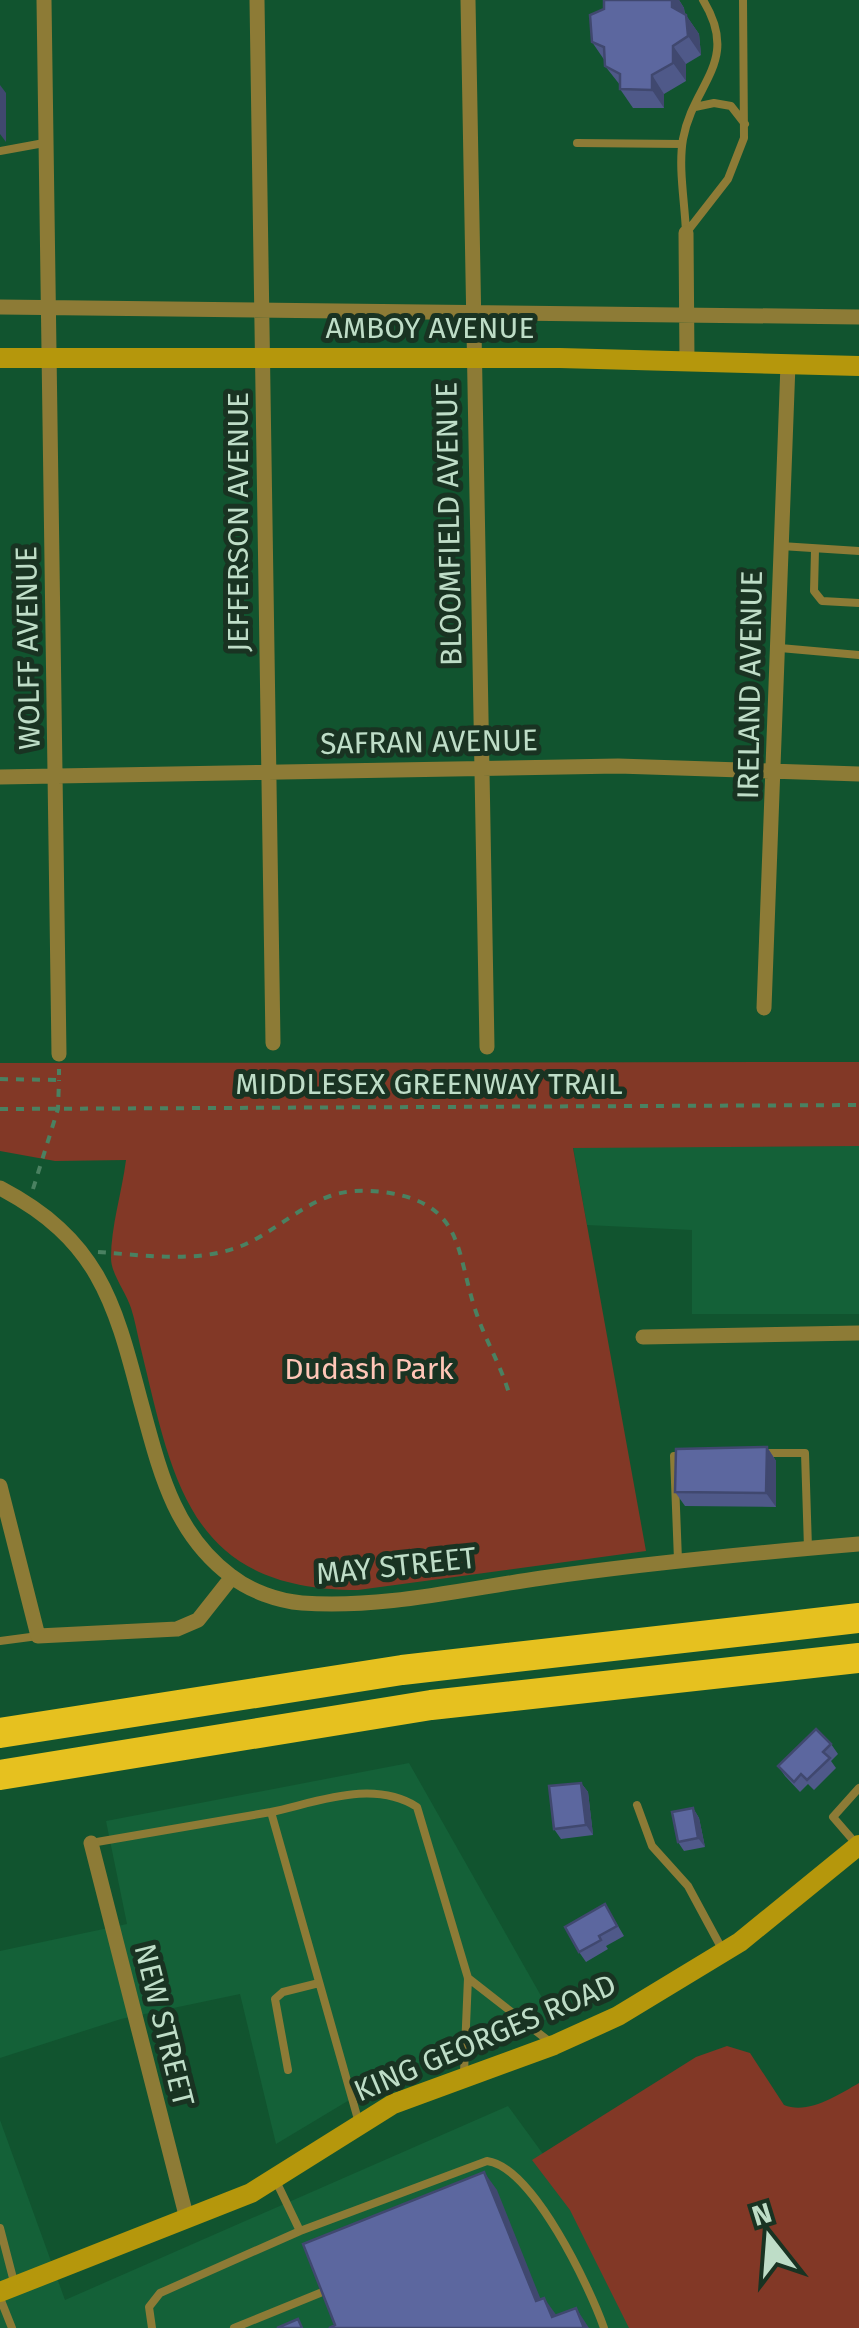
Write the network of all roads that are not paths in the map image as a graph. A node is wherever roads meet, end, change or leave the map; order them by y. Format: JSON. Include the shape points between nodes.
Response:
{"nodes":[{"id":1,"x":44,"y":0,"type":"edge"},
{"id":2,"x":257,"y":0,"type":"edge"},
{"id":3,"x":468,"y":0,"type":"edge"},
{"id":4,"x":703,"y":0,"type":"edge"},
{"id":5,"x":743,"y":0,"type":"edge"},
{"id":6,"x":694,"y":107,"type":"junction"},
{"id":7,"x":745,"y":124,"type":"junction"},
{"id":8,"x":577,"y":142,"type":"dead end"},
{"id":9,"x":47,"y":143,"type":"junction"},
{"id":10,"x":682,"y":144,"type":"junction"},
{"id":11,"x":0,"y":151,"type":"edge"},
{"id":12,"x":686,"y":233,"type":"junction"},
{"id":13,"x":49,"y":306,"type":"junction"},
{"id":14,"x":0,"y":307,"type":"edge"},
{"id":15,"x":262,"y":309,"type":"junction"},
{"id":16,"x":473,"y":312,"type":"junction"},
{"id":17,"x":687,"y":314,"type":"junction"},
{"id":18,"x":859,"y":317,"type":"edge"},
{"id":19,"x":51,"y":357,"type":"junction"},
{"id":20,"x":0,"y":358,"type":"edge"},
{"id":21,"x":264,"y":358,"type":"junction"},
{"id":22,"x":473,"y":358,"type":"junction"},
{"id":23,"x":687,"y":360,"type":"junction"},
{"id":24,"x":788,"y":364,"type":"junction"},
{"id":25,"x":859,"y":366,"type":"edge"},
{"id":26,"x":781,"y":546,"type":"junction"},
{"id":27,"x":815,"y":550,"type":"junction"},
{"id":28,"x":859,"y":551,"type":"edge"},
{"id":29,"x":859,"y":603,"type":"edge"},
{"id":30,"x":780,"y":648,"type":"junction"},
{"id":31,"x":859,"y":655,"type":"edge"},
{"id":32,"x":480,"y":768,"type":"junction"},
{"id":33,"x":776,"y":771,"type":"junction"},
{"id":34,"x":268,"y":772,"type":"junction"},
{"id":35,"x":859,"y":774,"type":"edge"},
{"id":36,"x":58,"y":776,"type":"junction"},
{"id":37,"x":0,"y":777,"type":"edge"},
{"id":38,"x":764,"y":1008,"type":"dead end"},
{"id":39,"x":273,"y":1043,"type":"dead end"},
{"id":40,"x":487,"y":1046,"type":"dead end"},
{"id":41,"x":59,"y":1054,"type":"road end"},
{"id":42,"x":0,"y":1188,"type":"edge"},
{"id":43,"x":859,"y":1333,"type":"edge"},
{"id":44,"x":642,"y":1337,"type":"dead end"},
{"id":45,"x":756,"y":1454,"type":"edge"},
{"id":46,"x":688,"y":1455,"type":"edge"},
{"id":47,"x":0,"y":1486,"type":"edge"},
{"id":48,"x":859,"y":1544,"type":"edge"},
{"id":49,"x":808,"y":1548,"type":"junction"},
{"id":50,"x":678,"y":1561,"type":"junction"},
{"id":51,"x":232,"y":1577,"type":"junction"},
{"id":52,"x":859,"y":1618,"type":"edge"},
{"id":53,"x":38,"y":1636,"type":"junction"},
{"id":54,"x":0,"y":1641,"type":"edge"},
{"id":55,"x":859,"y":1658,"type":"edge"},
{"id":56,"x":5,"y":1732,"type":"edge"},
{"id":57,"x":0,"y":1775,"type":"edge"},
{"id":58,"x":859,"y":1788,"type":"edge"},
{"id":59,"x":637,"y":1805,"type":"dead end"},
{"id":60,"x":271,"y":1812,"type":"junction"},
{"id":61,"x":91,"y":1843,"type":"joint"},
{"id":62,"x":858,"y":1845,"type":"edge"},
{"id":63,"x":724,"y":1953,"type":"junction"},
{"id":64,"x":468,"y":1978,"type":"junction"},
{"id":65,"x":320,"y":1983,"type":"junction"},
{"id":66,"x":554,"y":2045,"type":"junction"},
{"id":67,"x":288,"y":2070,"type":"dead end"},
{"id":68,"x":464,"y":2077,"type":"junction"},
{"id":69,"x":359,"y":2123,"type":"junction"},
{"id":70,"x":276,"y":2182,"type":"junction"},
{"id":71,"x":187,"y":2219,"type":"junction"},
{"id":72,"x":0,"y":2228,"type":"edge"},
{"id":73,"x":300,"y":2231,"type":"junction"},
{"id":74,"x":5,"y":2292,"type":"edge"},
{"id":75,"x":320,"y":2293,"type":"edge"},
{"id":76,"x":12,"y":2328,"type":"edge"},
{"id":77,"x":152,"y":2328,"type":"edge"},
{"id":78,"x":234,"y":2328,"type":"edge"},
{"id":79,"x":604,"y":2328,"type":"edge"}],
"edges":[{"from":1,"to":9,"type":"street","name":"WOLFF AVENUE"},
{"from":2,"to":15,"type":"street","name":"JEFFERSON AVENUE"},
{"from":3,"to":16,"type":"street","name":"BLOOMFIELD AVENUE"},
{"from":4,"to":6,"type":"lane","via":[[717,28],[717,54]]},
{"from":5,"to":7,"type":"lane"},
{"from":6,"to":7,"type":"lane","via":[[731,106]]},
{"from":6,"to":10,"type":"lane"},
{"from":7,"to":12,"type":"lane","via":[[728,179]]},
{"from":8,"to":10,"type":"lane"},
{"from":9,"to":11,"type":"lane"},
{"from":9,"to":13,"type":"street","name":"WOLFF AVENUE"},
{"from":10,"to":12,"type":"lane"},
{"from":12,"to":17,"type":"street"},
{"from":13,"to":14,"type":"street","name":"AMBOY AVENUE"},
{"from":13,"to":15,"type":"street","name":"AMBOY AVENUE"},
{"from":13,"to":19,"type":"street","name":"WOLFF AVENUE"},
{"from":15,"to":16,"type":"street","name":"AMBOY AVENUE"},
{"from":15,"to":21,"type":"street","name":"JEFFERSON AVENUE"},
{"from":16,"to":17,"type":"street","name":"AMBOY AVENUE"},
{"from":16,"to":22,"type":"street","name":"BLOOMFIELD AVENUE"},
{"from":17,"to":18,"type":"street","name":"AMBOY AVENUE"},
{"from":17,"to":23,"type":"street"},
{"from":19,"to":20,"type":"street","name":"AMBOY AVENUE"},
{"from":19,"to":21,"type":"street","name":"AMBOY AVENUE"},
{"from":19,"to":36,"type":"street","name":"WOLFF AVENUE"},
{"from":21,"to":22,"type":"street","name":"AMBOY AVENUE"},
{"from":21,"to":34,"type":"street","name":"JEFFERSON AVENUE"},
{"from":22,"to":23,"type":"street","name":"AMBOY AVENUE"},
{"from":22,"to":32,"type":"street","name":"BLOOMFIELD AVENUE"},
{"from":23,"to":24,"type":"street","name":"AMBOY AVENUE"},
{"from":24,"to":25,"type":"street","name":"AMBOY AVENUE"},
{"from":24,"to":26,"type":"street","name":"IRELAND AVENUE"},
{"from":26,"to":27,"type":"lane"},
{"from":26,"to":30,"type":"street","name":"IRELAND AVENUE"},
{"from":27,"to":28,"type":"lane"},
{"from":27,"to":29,"type":"lane","via":[[814,591],[822,601]]},
{"from":30,"to":31,"type":"lane"},
{"from":30,"to":33,"type":"street","name":"IRELAND AVENUE"},
{"from":32,"to":33,"type":"street","name":"SAFRAN AVENUE"},
{"from":32,"to":34,"type":"street","name":"SAFRAN AVENUE"},
{"from":32,"to":40,"type":"street","name":"BLOOMFIELD AVENUE"},
{"from":33,"to":35,"type":"street","name":"SAFRAN AVENUE"},
{"from":33,"to":38,"type":"street","name":"IRELAND AVENUE"},
{"from":34,"to":36,"type":"street","name":"SAFRAN AVENUE"},
{"from":34,"to":39,"type":"street","name":"JEFFERSON AVENUE"},
{"from":36,"to":37,"type":"street","name":"SAFRAN AVENUE"},
{"from":36,"to":41,"type":"street","name":"WOLFF AVENUE"},
{"from":42,"to":51,"type":"street","name":"MAY STREET","via":[[29,1203],[84,1250],[105,1283],[170,1503],[192,1540]]},
{"from":43,"to":44,"type":"street"},
{"from":45,"to":49,"type":"lane","via":[[805,1453]]},
{"from":46,"to":50,"type":"lane","via":[[674,1456]]},
{"from":47,"to":53,"type":"street"},
{"from":48,"to":49,"type":"street","name":"MAY STREET"},
{"from":49,"to":50,"type":"street","name":"MAY STREET"},
{"from":50,"to":51,"type":"street","name":"MAY STREET","via":[[360,1603],[298,1603]]},
{"from":51,"to":53,"type":"street","via":[[198,1620],[177,1629]]},
{"from":52,"to":56,"type":"highway","via":[[385,1672]]},
{"from":53,"to":54,"type":"lane"},
{"from":55,"to":57,"type":"highway","via":[[430,1705]]},
{"from":58,"to":62,"type":"lane","via":[[833,1817]]},
{"from":59,"to":63,"type":"lane","via":[[652,1846],[688,1886]]},
{"from":60,"to":61,"type":"lane"},
{"from":60,"to":64,"type":"lane","via":[[339,1795],[398,1795],[416,1807]]},
{"from":60,"to":65,"type":"lane"},
{"from":61,"to":71,"type":"street","name":"NEW STREET"},
{"from":62,"to":63,"type":"street","name":"KING GEORGES ROAD"},
{"from":63,"to":66,"type":"street","name":"KING GEORGES ROAD"},
{"from":64,"to":66,"type":"lane"},
{"from":64,"to":68,"type":"lane"},
{"from":65,"to":67,"type":"lane","via":[[275,2000]]},
{"from":65,"to":69,"type":"lane"},
{"from":66,"to":68,"type":"street","name":"KING GEORGES ROAD"},
{"from":68,"to":69,"type":"street","name":"KING GEORGES ROAD"},
{"from":69,"to":70,"type":"street","name":"KING GEORGES ROAD"},
{"from":70,"to":71,"type":"street","name":"KING GEORGES ROAD"},
{"from":70,"to":73,"type":"lane"},
{"from":71,"to":74,"type":"street","name":"KING GEORGES ROAD"},
{"from":72,"to":74,"type":"lane"},
{"from":73,"to":77,"type":"lane","via":[[160,2293],[149,2307]]},
{"from":73,"to":79,"type":"lane","via":[[494,2162],[517,2180],[566,2246]]},
{"from":74,"to":76,"type":"lane"},
{"from":75,"to":78,"type":"lane"}]}
